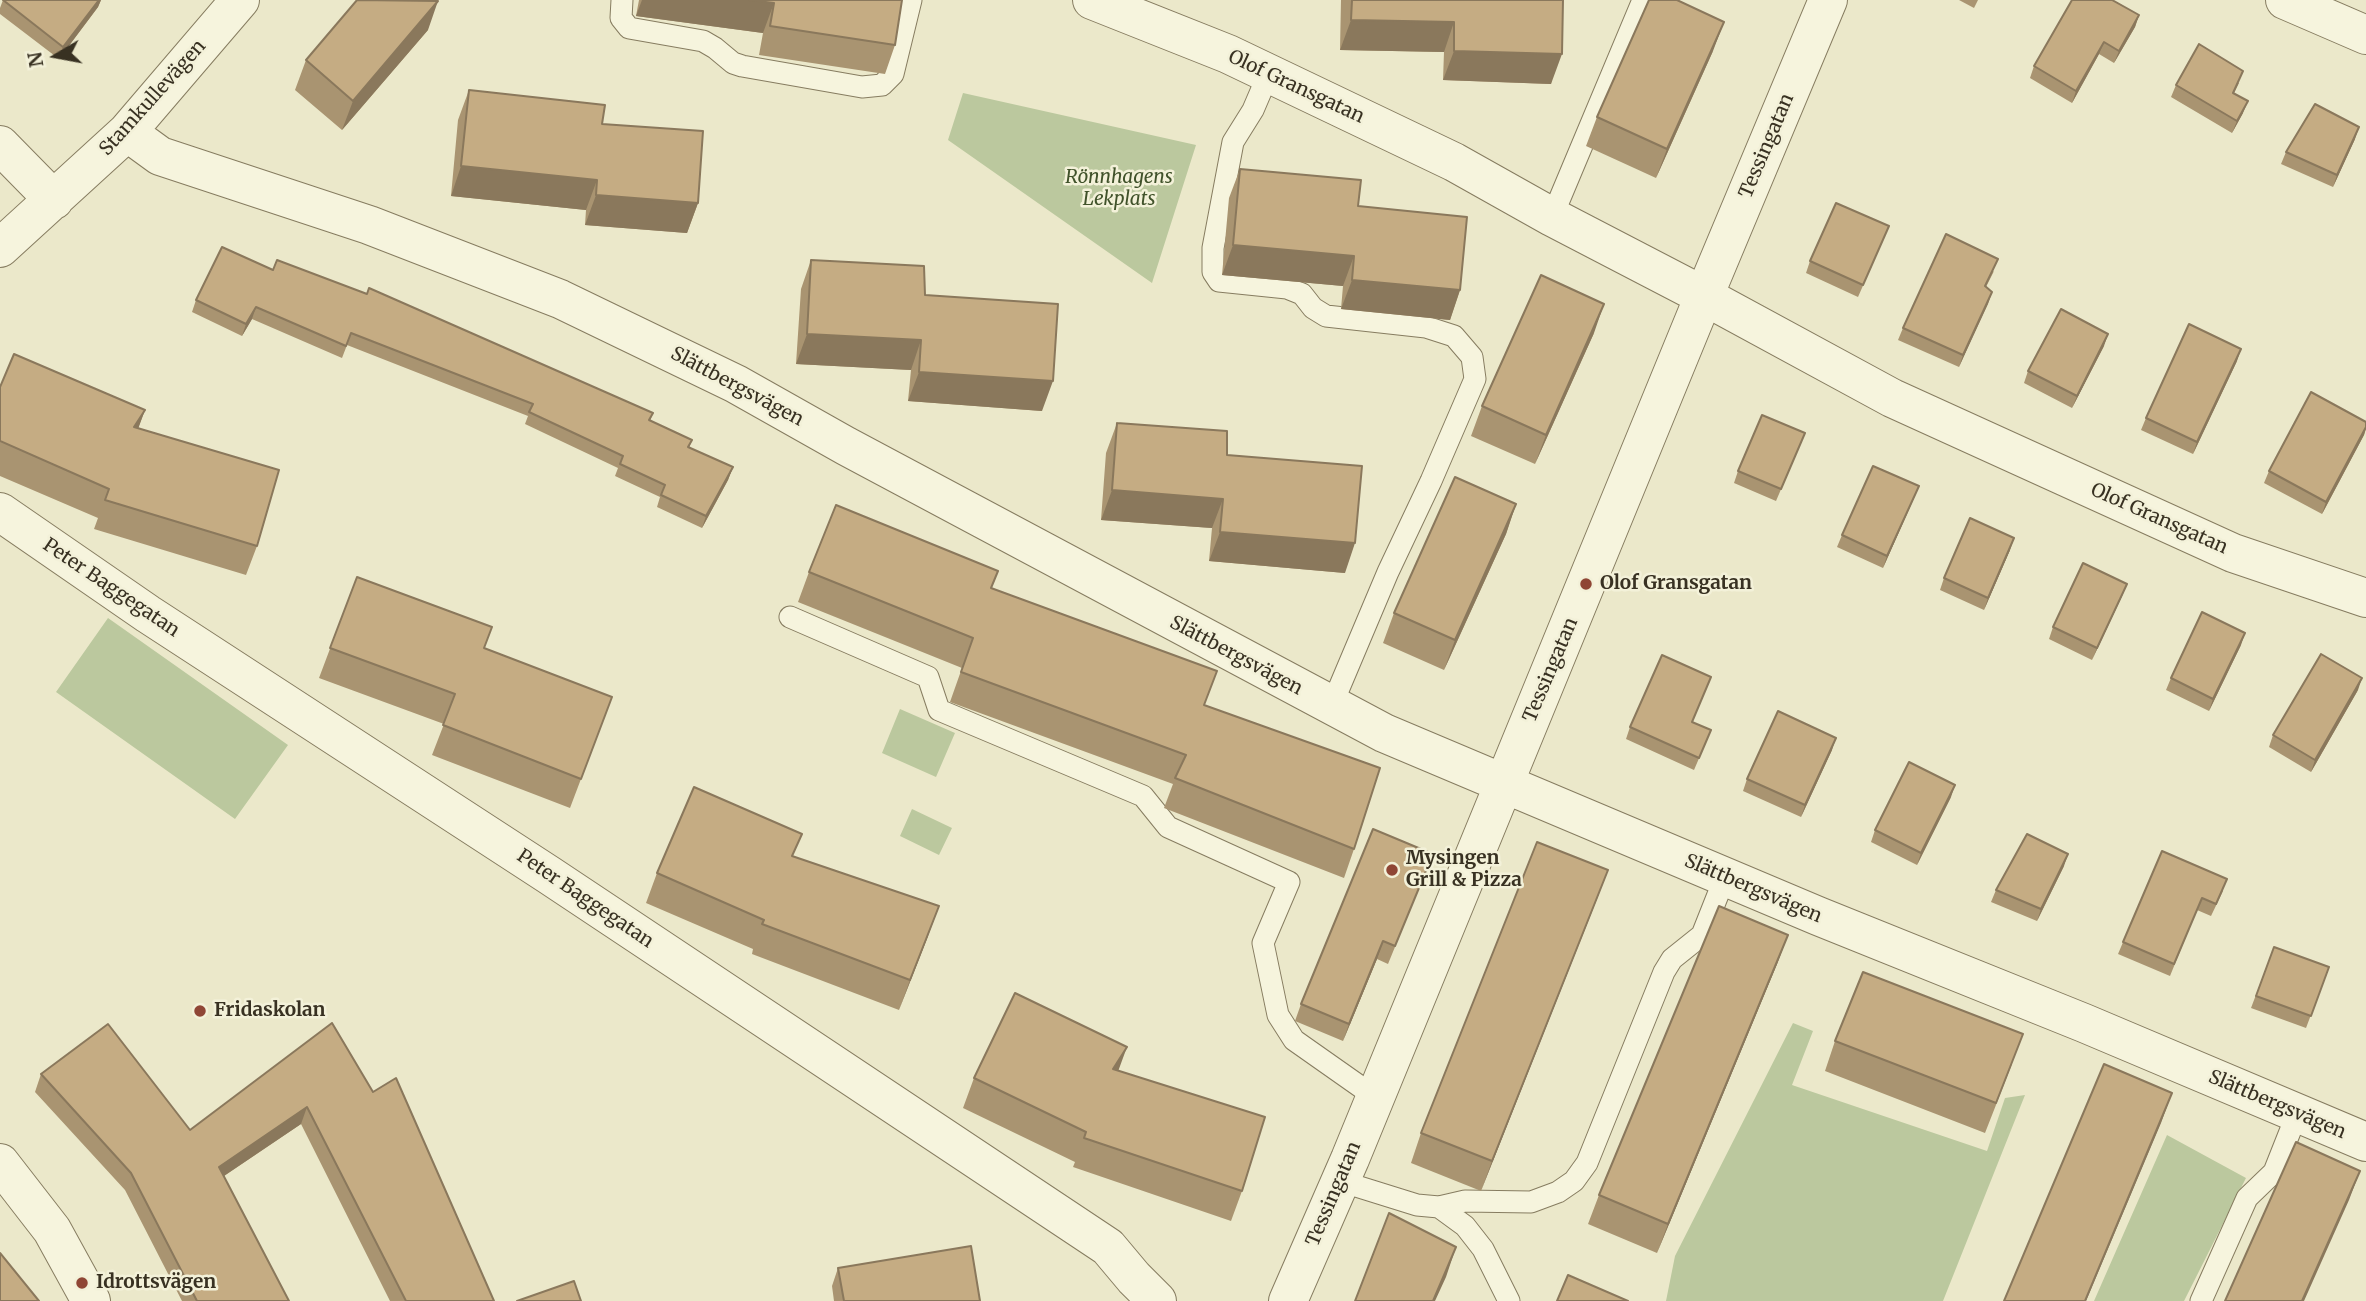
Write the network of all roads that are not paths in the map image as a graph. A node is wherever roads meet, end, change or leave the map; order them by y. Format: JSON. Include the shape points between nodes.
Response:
{"nodes":[{"id":1,"x":240,"y":0,"type":"edge"},
{"id":2,"x":622,"y":0,"type":"edge"},
{"id":3,"x":911,"y":0,"type":"edge"},
{"id":4,"x":1092,"y":0,"type":"edge"},
{"id":5,"x":1643,"y":0,"type":"edge"},
{"id":6,"x":1828,"y":0,"type":"edge"},
{"id":7,"x":2285,"y":0,"type":"edge"},
{"id":8,"x":2366,"y":35,"type":"edge"},
{"id":9,"x":1268,"y":75,"type":"junction"},
{"id":10,"x":127,"y":132,"type":"junction"},
{"id":11,"x":0,"y":145,"type":"edge"},
{"id":12,"x":54,"y":200,"type":"junction"},
{"id":13,"x":1552,"y":217,"type":"junction"},
{"id":14,"x":0,"y":248,"type":"edge"},
{"id":15,"x":1704,"y":296,"type":"junction"},
{"id":16,"x":0,"y":512,"type":"edge"},
{"id":17,"x":2366,"y":598,"type":"edge"},
{"id":18,"x":790,"y":617,"type":"dead end"},
{"id":19,"x":1331,"y":707,"type":"junction"},
{"id":20,"x":1504,"y":783,"type":"junction"},
{"id":21,"x":1725,"y":877,"type":"junction"},
{"id":22,"x":1375,"y":1097,"type":"junction"},
{"id":23,"x":2297,"y":1114,"type":"junction"},
{"id":24,"x":2366,"y":1142,"type":"edge"},
{"id":25,"x":0,"y":1163,"type":"edge"},
{"id":26,"x":1340,"y":1181,"type":"junction"},
{"id":27,"x":1439,"y":1207,"type":"junction"},
{"id":28,"x":91,"y":1301,"type":"edge"},
{"id":29,"x":1157,"y":1301,"type":"edge"},
{"id":30,"x":1289,"y":1301,"type":"edge"},
{"id":31,"x":1508,"y":1301,"type":"edge"},
{"id":32,"x":2201,"y":1301,"type":"edge"}],
"edges":[{"from":1,"to":10,"type":"street","name":"Stamkullevägen"},
{"from":2,"to":3,"type":"lane","via":[[621,18],[629,28],[702,41],[741,66],[862,87],[882,85],[893,74]]},
{"from":4,"to":9,"type":"street","name":"Olof Gransgatan","via":[[1228,54]]},
{"from":5,"to":13,"type":"lane"},
{"from":6,"to":15,"type":"street","name":"Tessingatan"},
{"from":7,"to":8,"type":"street"},
{"from":9,"to":13,"type":"street","name":"Olof Gransgatan","via":[[1454,162]]},
{"from":9,"to":19,"type":"lane","via":[[1233,142],[1213,248],[1213,272],[1219,281],[1287,288],[1302,294],[1326,316],[1426,327],[1454,336],[1472,357],[1475,379]]},
{"from":10,"to":12,"type":"street","name":"Stamkullevägen"},
{"from":10,"to":19,"type":"street","name":"Slättbergsvägen","via":[[160,156],[369,225],[560,299],[736,384]]},
{"from":11,"to":12,"type":"street"},
{"from":12,"to":14,"type":"street","name":"Stamkullevägen"},
{"from":13,"to":15,"type":"street","name":"Olof Gransgatan"},
{"from":15,"to":17,"type":"street","name":"Olof Gransgatan","via":[[1892,398],[2233,553]]},
{"from":15,"to":20,"type":"street","name":"Tessingatan"},
{"from":16,"to":29,"type":"street","name":"Peter Baggegatan","via":[[1108,1247]]},
{"from":18,"to":22,"type":"lane","via":[[928,677],[939,710],[1143,796],[1168,827],[1289,882],[1263,943],[1278,1015],[1294,1040]]},
{"from":19,"to":20,"type":"street","name":"Slättbergsvägen"},
{"from":20,"to":21,"type":"street","name":"Slättbergsvägen"},
{"from":20,"to":22,"type":"street","name":"Tessingatan"},
{"from":21,"to":23,"type":"street","name":"Slättbergsvägen"},
{"from":21,"to":27,"type":"lane","via":[[1702,935],[1664,972],[1587,1163],[1574,1181],[1531,1202],[1465,1201]]},
{"from":22,"to":26,"type":"street","name":"Tessingatan"},
{"from":23,"to":24,"type":"street","name":"Slättbergsvägen"},
{"from":23,"to":32,"type":"lane","via":[[2274,1172],[2247,1198]]},
{"from":25,"to":28,"type":"street","via":[[52,1230]]},
{"from":26,"to":27,"type":"lane","via":[[1417,1205]]},
{"from":26,"to":30,"type":"street","name":"Tessingatan"},
{"from":27,"to":31,"type":"lane","via":[[1465,1226],[1483,1249]]}]}
